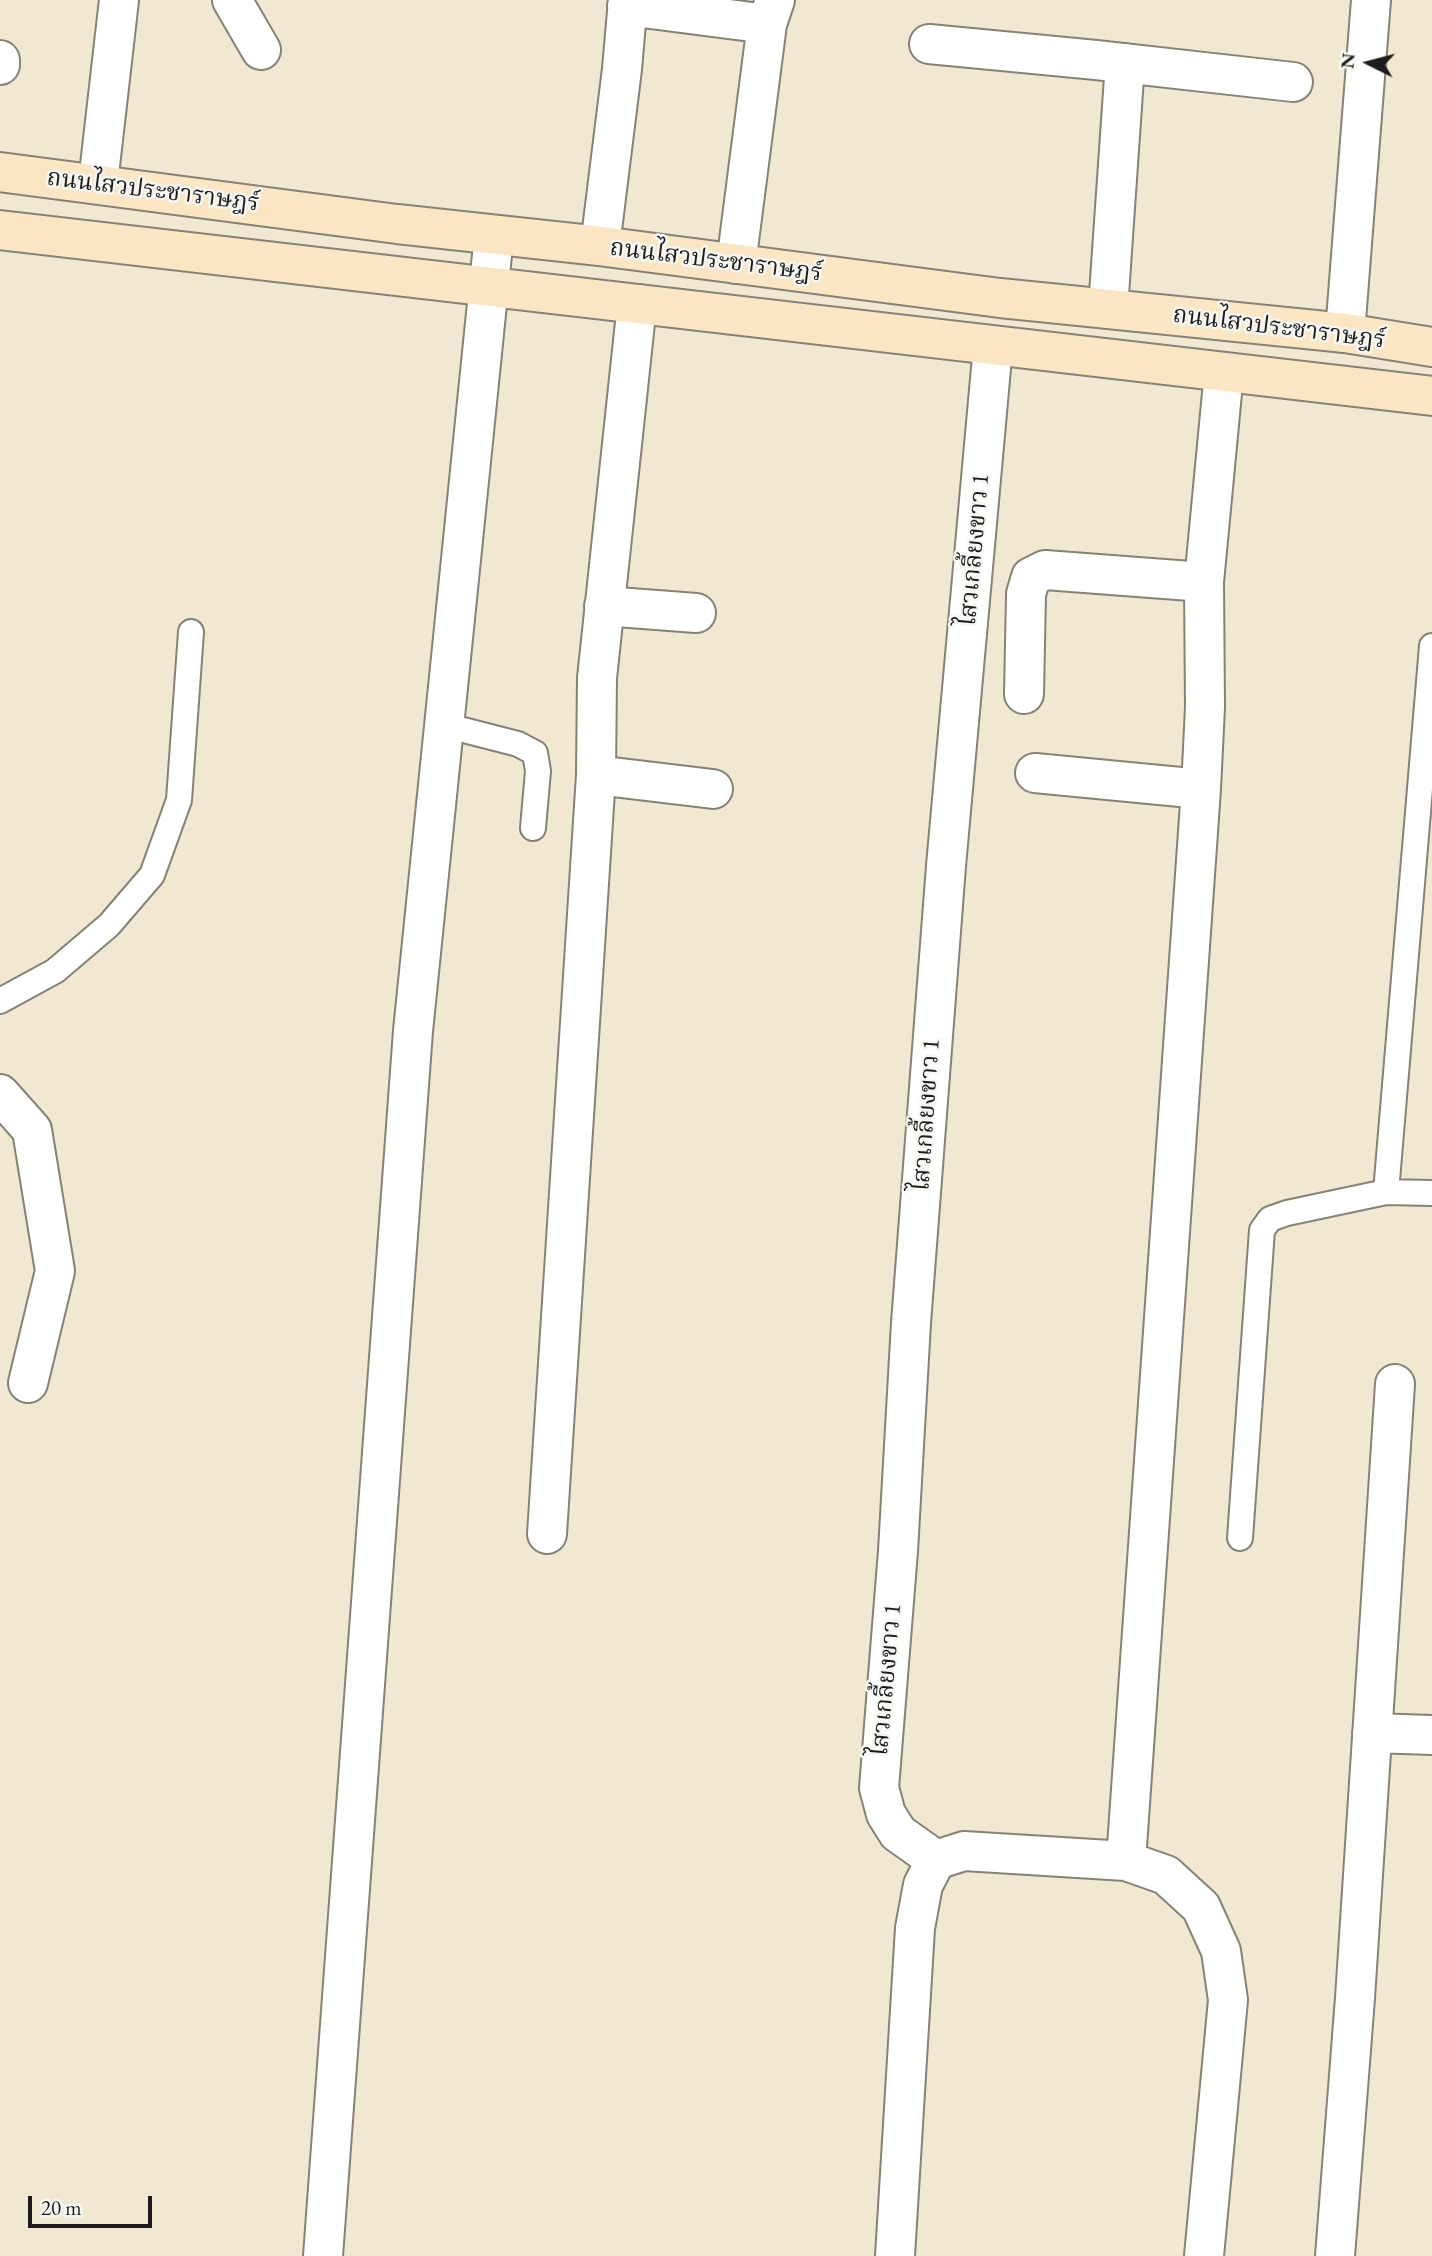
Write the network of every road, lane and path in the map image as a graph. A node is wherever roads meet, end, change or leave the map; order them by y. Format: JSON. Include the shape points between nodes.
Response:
{"nodes":[{"id":1,"x":119,"y":0,"type":"edge"},
{"id":2,"x":232,"y":0,"type":"edge"},
{"id":3,"x":1371,"y":0,"type":"edge"},
{"id":4,"x":628,"y":3,"type":"edge"},
{"id":5,"x":771,"y":12,"type":"edge"},
{"id":6,"x":929,"y":44,"type":"dead end"},
{"id":7,"x":261,"y":50,"type":"dead end"},
{"id":8,"x":1125,"y":63,"type":"junction"},
{"id":9,"x":1293,"y":82,"type":"dead end"},
{"id":10,"x":0,"y":172,"type":"edge"},
{"id":11,"x":98,"y":183,"type":"junction"},
{"id":12,"x":0,"y":230,"type":"edge"},
{"id":13,"x":494,"y":235,"type":"junction"},
{"id":14,"x":600,"y":246,"type":"junction"},
{"id":15,"x":736,"y":264,"type":"junction"},
{"id":16,"x":487,"y":287,"type":"junction"},
{"id":17,"x":637,"y":304,"type":"junction"},
{"id":18,"x":1108,"y":309,"type":"junction"},
{"id":19,"x":1345,"y":333,"type":"junction"},
{"id":20,"x":993,"y":346,"type":"junction"},
{"id":21,"x":1432,"y":347,"type":"edge"},
{"id":22,"x":1224,"y":372,"type":"junction"},
{"id":23,"x":1432,"y":396,"type":"edge"},
{"id":24,"x":1204,"y":583,"type":"junction"},
{"id":25,"x":604,"y":606,"type":"junction"},
{"id":26,"x":696,"y":613,"type":"dead end"},
{"id":27,"x":191,"y":632,"type":"dead end"},
{"id":28,"x":1432,"y":646,"type":"edge"},
{"id":29,"x":1024,"y":694,"type":"dead end"},
{"id":30,"x":444,"y":725,"type":"junction"},
{"id":31,"x":1035,"y":773,"type":"dead end"},
{"id":32,"x":596,"y":775,"type":"junction"},
{"id":33,"x":713,"y":789,"type":"dead end"},
{"id":34,"x":1201,"y":789,"type":"junction"},
{"id":35,"x":533,"y":828,"type":"dead end"},
{"id":36,"x":0,"y":1001,"type":"edge"},
{"id":37,"x":0,"y":1094,"type":"edge"},
{"id":38,"x":1386,"y":1192,"type":"junction"},
{"id":39,"x":1432,"y":1193,"type":"edge"},
{"id":40,"x":28,"y":1383,"type":"dead end"},
{"id":41,"x":1395,"y":1384,"type":"dead end"},
{"id":42,"x":547,"y":1534,"type":"dead end"},
{"id":43,"x":1240,"y":1538,"type":"dead end"},
{"id":44,"x":1372,"y":1733,"type":"junction"},
{"id":45,"x":1432,"y":1735,"type":"edge"},
{"id":46,"x":936,"y":1860,"type":"junction"},
{"id":47,"x":1126,"y":1861,"type":"junction"},
{"id":48,"x":323,"y":2256,"type":"edge"},
{"id":49,"x":895,"y":2256,"type":"edge"},
{"id":50,"x":1204,"y":2256,"type":"edge"},
{"id":51,"x":1335,"y":2256,"type":"edge"}],
"edges":[{"from":1,"to":11,"type":"street"},
{"from":2,"to":7,"type":"street"},
{"from":3,"to":19,"type":"street"},
{"from":4,"to":5,"type":"street"},
{"from":4,"to":14,"type":"street"},
{"from":5,"to":15,"type":"street"},
{"from":6,"to":8,"type":"street"},
{"from":8,"to":9,"type":"street"},
{"from":8,"to":18,"type":"street"},
{"from":10,"to":11,"type":"main road","name":"ถนนไสวประชาราษฎร์"},
{"from":11,"to":13,"type":"main road","name":"ถนนไสวประชาราษฎร์"},
{"from":12,"to":16,"type":"main road","name":"ถนนไสวประชาราษฎร์"},
{"from":13,"to":14,"type":"main road","name":"ถนนไสวประชาราษฎร์"},
{"from":13,"to":16,"type":"street"},
{"from":14,"to":15,"type":"main road","name":"ถนนไสวประชาราษฎร์"},
{"from":15,"to":18,"type":"main road","name":"ถนนไสวประชาราษฎร์"},
{"from":16,"to":17,"type":"main road","name":"ถนนไสวประชาราษฎร์"},
{"from":16,"to":30,"type":"street"},
{"from":17,"to":20,"type":"main road","name":"ถนนไสวประชาราษฎร์"},
{"from":17,"to":25,"type":"street"},
{"from":18,"to":19,"type":"main road","name":"ถนนไสวประชาราษฎร์"},
{"from":19,"to":21,"type":"main road","name":"ถนนไสวประชาราษฎร์"},
{"from":20,"to":22,"type":"main road","name":"ถนนไสวประชาราษฎร์"},
{"from":20,"to":46,"type":"street","name":"ไสวเกลี้ยงขาว 1","via":[[946,866],[879,1788],[886,1814],[898,1833]]},
{"from":22,"to":23,"type":"main road","name":"ถนนไสวประชาราษฎร์"},
{"from":22,"to":24,"type":"street"},
{"from":24,"to":29,"type":"street","via":[[1045,570],[1031,577],[1026,594]]},
{"from":24,"to":34,"type":"street"},
{"from":25,"to":26,"type":"street"},
{"from":25,"to":32,"type":"street","via":[[597,678]]},
{"from":27,"to":36,"type":"lane","via":[[179,800],[152,875],[109,925],[55,971]]},
{"from":28,"to":38,"type":"lane"},
{"from":30,"to":35,"type":"lane","via":[[518,744],[535,753]]},
{"from":30,"to":48,"type":"street","via":[[413,1031]]},
{"from":31,"to":34,"type":"street"},
{"from":32,"to":33,"type":"street"},
{"from":32,"to":42,"type":"street"},
{"from":34,"to":47,"type":"street"},
{"from":37,"to":40,"type":"street","via":[[32,1130],[55,1271]]},
{"from":38,"to":39,"type":"lane"},
{"from":38,"to":43,"type":"lane","via":[[1287,1213],[1270,1219],[1262,1230]]},
{"from":41,"to":44,"type":"street"},
{"from":44,"to":45,"type":"street"},
{"from":44,"to":51,"type":"street"},
{"from":46,"to":47,"type":"street","via":[[964,1851]]},
{"from":46,"to":49,"type":"street","via":[[923,1885],[915,1928]]},
{"from":47,"to":50,"type":"street","via":[[1166,1875],[1201,1907],[1221,1951],[1228,2000]]}]}
